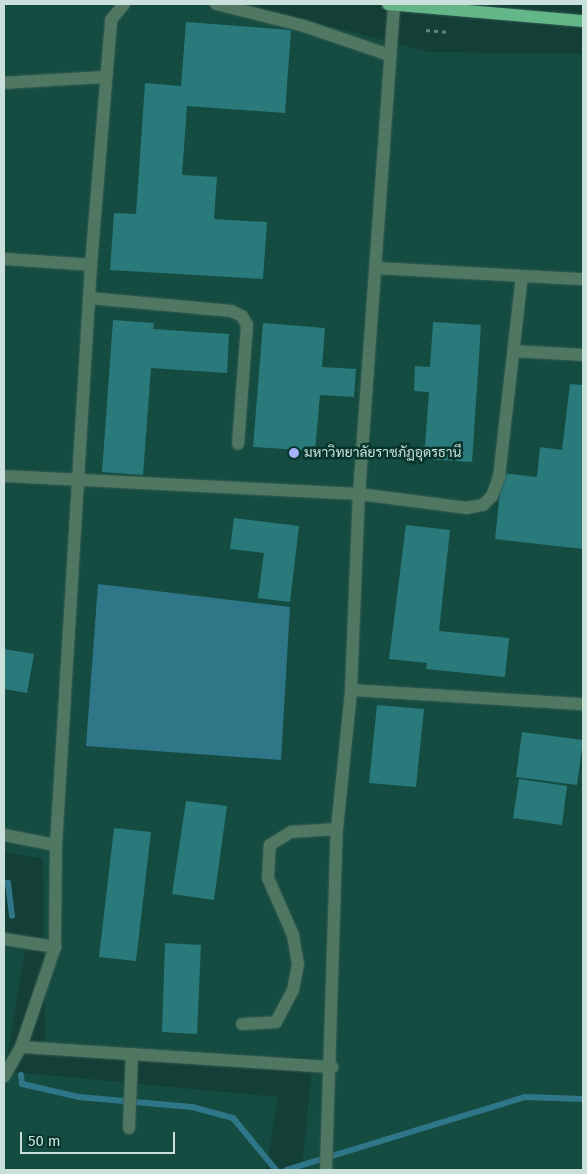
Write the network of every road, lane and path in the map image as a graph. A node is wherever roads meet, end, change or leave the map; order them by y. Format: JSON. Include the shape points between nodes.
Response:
{"nodes":[{"id":1,"x":124,"y":4,"type":"edge"},
{"id":2,"x":216,"y":4,"type":"edge"},
{"id":3,"x":391,"y":4,"type":"edge"},
{"id":4,"x":583,"y":21,"type":"edge"},
{"id":5,"x":426,"y":30,"type":"dead end"},
{"id":6,"x":449,"y":32,"type":"dead end"},
{"id":7,"x":389,"y":56,"type":"junction"},
{"id":8,"x":106,"y":76,"type":"junction"},
{"id":9,"x":4,"y":83,"type":"edge"},
{"id":10,"x":4,"y":258,"type":"edge"},
{"id":11,"x":92,"y":265,"type":"junction"},
{"id":12,"x":377,"y":268,"type":"junction"},
{"id":13,"x":522,"y":276,"type":"junction"},
{"id":14,"x":583,"y":279,"type":"edge"},
{"id":15,"x":89,"y":298,"type":"junction"},
{"id":16,"x":514,"y":351,"type":"junction"},
{"id":17,"x":583,"y":355,"type":"edge"},
{"id":18,"x":238,"y":444,"type":"dead end"},
{"id":19,"x":4,"y":476,"type":"edge"},
{"id":20,"x":76,"y":480,"type":"junction"},
{"id":21,"x":359,"y":494,"type":"junction"},
{"id":22,"x":351,"y":690,"type":"junction"},
{"id":23,"x":583,"y":704,"type":"edge"},
{"id":24,"x":337,"y":829,"type":"junction"},
{"id":25,"x":4,"y":835,"type":"edge"},
{"id":26,"x":56,"y":844,"type":"junction"},
{"id":27,"x":4,"y":939,"type":"edge"},
{"id":28,"x":55,"y":948,"type":"junction"},
{"id":29,"x":242,"y":1024,"type":"dead end"},
{"id":30,"x":21,"y":1047,"type":"junction"},
{"id":31,"x":132,"y":1054,"type":"junction"},
{"id":32,"x":332,"y":1067,"type":"junction"},
{"id":33,"x":4,"y":1076,"type":"edge"},
{"id":34,"x":129,"y":1122,"type":"dead end"},
{"id":35,"x":326,"y":1170,"type":"edge"}],
"edges":[{"from":1,"to":8,"type":"lane","via":[[111,20]]},
{"from":2,"to":7,"type":"lane","via":[[304,26]]},
{"from":3,"to":4,"type":"main road"},
{"from":3,"to":7,"type":"lane"},
{"from":5,"to":6,"type":"path"},
{"from":7,"to":12,"type":"lane"},
{"from":8,"to":9,"type":"lane"},
{"from":8,"to":11,"type":"lane"},
{"from":10,"to":11,"type":"lane"},
{"from":11,"to":15,"type":"lane"},
{"from":12,"to":13,"type":"lane"},
{"from":12,"to":21,"type":"lane"},
{"from":13,"to":14,"type":"lane"},
{"from":13,"to":16,"type":"lane"},
{"from":15,"to":18,"type":"lane","via":[[232,311],[242,316],[247,325]]},
{"from":15,"to":20,"type":"lane"},
{"from":16,"to":17,"type":"lane"},
{"from":16,"to":21,"type":"lane","via":[[499,477],[492,496],[483,505],[467,508]]},
{"from":19,"to":20,"type":"lane"},
{"from":20,"to":21,"type":"lane"},
{"from":20,"to":26,"type":"lane"},
{"from":21,"to":22,"type":"lane"},
{"from":22,"to":23,"type":"lane"},
{"from":22,"to":24,"type":"lane"},
{"from":24,"to":29,"type":"lane","via":[[291,832],[270,845],[268,878],[293,936],[298,964],[293,990],[276,1022]]},
{"from":24,"to":32,"type":"lane"},
{"from":25,"to":26,"type":"lane"},
{"from":26,"to":28,"type":"lane"},
{"from":27,"to":28,"type":"lane"},
{"from":28,"to":30,"type":"lane"},
{"from":30,"to":31,"type":"lane"},
{"from":30,"to":33,"type":"lane"},
{"from":31,"to":32,"type":"lane"},
{"from":31,"to":34,"type":"lane"},
{"from":32,"to":35,"type":"lane"}]}
